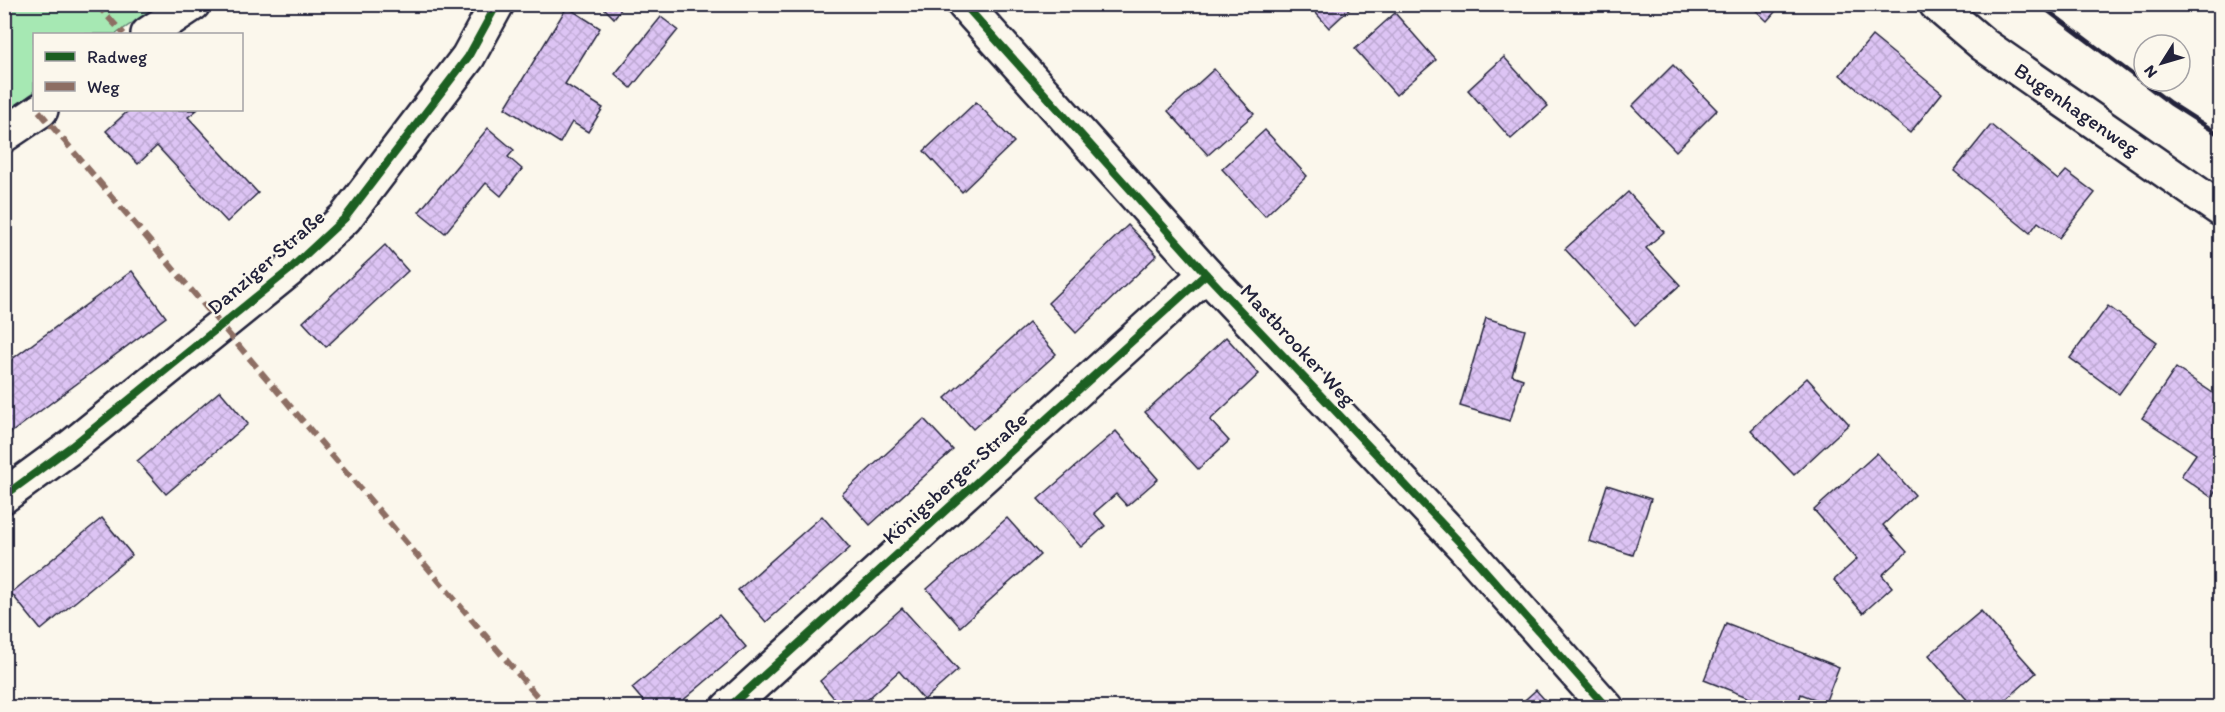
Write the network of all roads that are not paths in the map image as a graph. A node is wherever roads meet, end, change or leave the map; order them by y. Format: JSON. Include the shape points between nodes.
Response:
{"nodes":[{"id":1,"x":193,"y":4,"type":"edge"},
{"id":2,"x":497,"y":4,"type":"edge"},
{"id":3,"x":964,"y":4,"type":"edge"},
{"id":4,"x":1935,"y":4,"type":"edge"},
{"id":5,"x":150,"y":33,"type":"edge"},
{"id":6,"x":40,"y":111,"type":"edge"},
{"id":7,"x":4,"y":135,"type":"edge"},
{"id":8,"x":2220,"y":209,"type":"edge"},
{"id":9,"x":1206,"y":274,"type":"junction"},
{"id":10,"x":4,"y":496,"type":"edge"},
{"id":11,"x":728,"y":708,"type":"edge"},
{"id":12,"x":1607,"y":708,"type":"edge"}],
"edges":[{"from":1,"to":5,"type":"street"},
{"from":2,"to":10,"type":"street","name":"Danziger Straße","via":[[468,57],[345,218],[288,271],[72,446]]},
{"from":3,"to":9,"type":"street","name":"Mastbrooker Weg"},
{"from":4,"to":8,"type":"street","name":"Bugenhagenweg","via":[[1984,45]]},
{"from":6,"to":7,"type":"street"},
{"from":9,"to":11,"type":"street","name":"Königsberger Straße"},
{"from":9,"to":12,"type":"street","name":"Mastbrooker Weg","via":[[1464,547]]}]}
